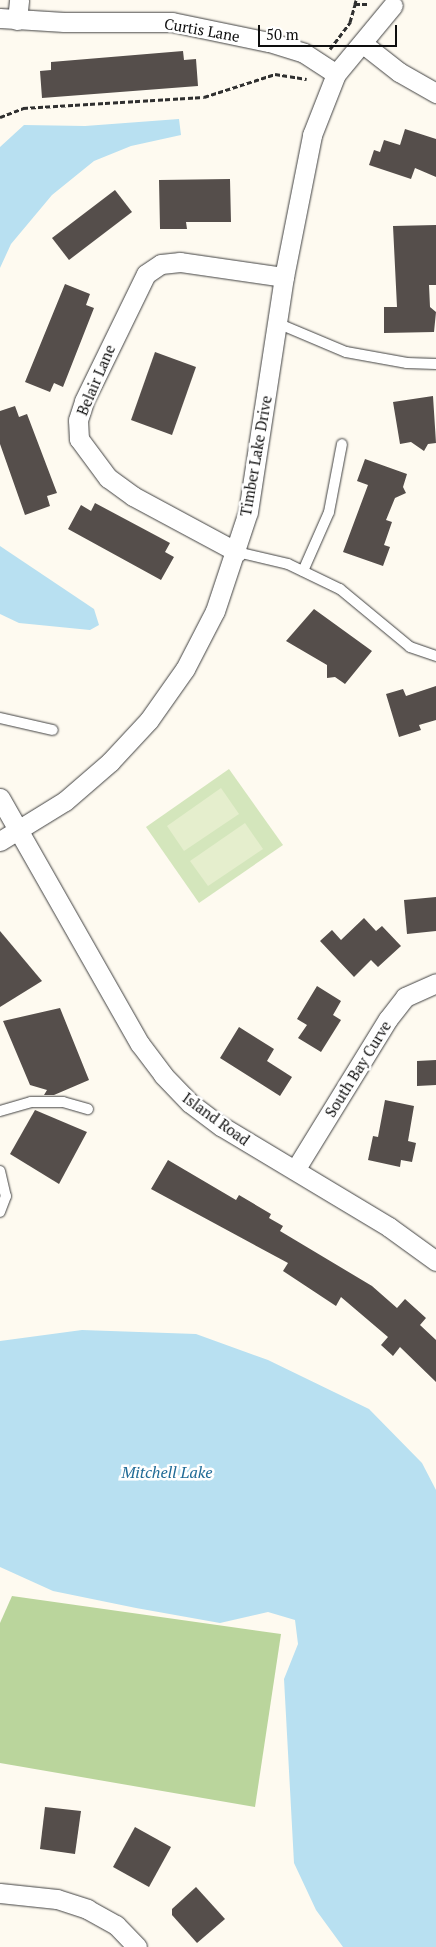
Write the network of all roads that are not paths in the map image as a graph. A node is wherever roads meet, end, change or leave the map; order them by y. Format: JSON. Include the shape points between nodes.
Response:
{"nodes":[{"id":1,"x":19,"y":0,"type":"edge"},
{"id":2,"x":393,"y":5,"type":"dead end"},
{"id":3,"x":8,"y":19,"type":"edge"},
{"id":4,"x":362,"y":43,"type":"junction"},
{"id":5,"x":336,"y":74,"type":"junction"},
{"id":6,"x":436,"y":93,"type":"edge"},
{"id":7,"x":284,"y":277,"type":"junction"},
{"id":8,"x":277,"y":323,"type":"junction"},
{"id":9,"x":436,"y":364,"type":"edge"},
{"id":10,"x":342,"y":444,"type":"dead end"},
{"id":11,"x":237,"y":552,"type":"junction"},
{"id":12,"x":303,"y":571,"type":"junction"},
{"id":13,"x":436,"y":656,"type":"edge"},
{"id":14,"x":0,"y":718,"type":"edge"},
{"id":15,"x":53,"y":730,"type":"dead end"},
{"id":16,"x":0,"y":798,"type":"edge"},
{"id":17,"x":19,"y":831,"type":"junction"},
{"id":18,"x":0,"y":841,"type":"edge"},
{"id":19,"x":436,"y":983,"type":"edge"},
{"id":20,"x":88,"y":1109,"type":"dead end"},
{"id":21,"x":0,"y":1111,"type":"edge"},
{"id":22,"x":295,"y":1170,"type":"junction"},
{"id":23,"x":0,"y":1171,"type":"edge"},
{"id":24,"x":0,"y":1212,"type":"edge"},
{"id":25,"x":436,"y":1261,"type":"edge"},
{"id":26,"x":0,"y":1892,"type":"edge"},
{"id":27,"x":137,"y":1947,"type":"edge"}],
"edges":[{"from":1,"to":3,"type":"street"},
{"from":2,"to":4,"type":"street","name":"Timber Lake Drive"},
{"from":3,"to":5,"type":"street","name":"Curtis Lane","via":[[172,22],[269,42],[304,53]]},
{"from":4,"to":5,"type":"street","name":"Timber Lake Drive"},
{"from":4,"to":6,"type":"street","via":[[399,72]]},
{"from":5,"to":7,"type":"street","name":"Timber Lake Drive","via":[[312,135]]},
{"from":7,"to":8,"type":"street","name":"Timber Lake Drive"},
{"from":7,"to":11,"type":"street","name":"Belair Lane","via":[[180,262],[161,264],[146,274],[84,401],[78,420],[79,439],[108,478],[133,496]]},
{"from":8,"to":9,"type":"lane","via":[[346,352],[407,363]]},
{"from":8,"to":11,"type":"street","name":"Timber Lake Drive","via":[[256,473]]},
{"from":10,"to":12,"type":"lane","via":[[329,512]]},
{"from":11,"to":12,"type":"lane"},
{"from":11,"to":17,"type":"street","name":"Timber Lake Drive","via":[[215,611],[185,669],[149,720],[110,762],[65,801]]},
{"from":12,"to":13,"type":"lane","via":[[340,589],[410,647]]},
{"from":14,"to":15,"type":"lane"},
{"from":16,"to":17,"type":"street","name":"Island Road"},
{"from":17,"to":18,"type":"street","name":"Timber Lake Drive"},
{"from":17,"to":22,"type":"street","name":"Island Road","via":[[140,1044],[163,1075],[190,1103],[221,1126]]},
{"from":19,"to":22,"type":"street","name":"South Bay Curve","via":[[405,997],[388,1019]]},
{"from":20,"to":21,"type":"lane","via":[[63,1102],[31,1102]]},
{"from":22,"to":25,"type":"street","name":"Island Road","via":[[389,1227]]},
{"from":23,"to":24,"type":"lane","via":[[6,1196]]},
{"from":26,"to":27,"type":"street","via":[[57,1899],[87,1909],[116,1925]]}]}
